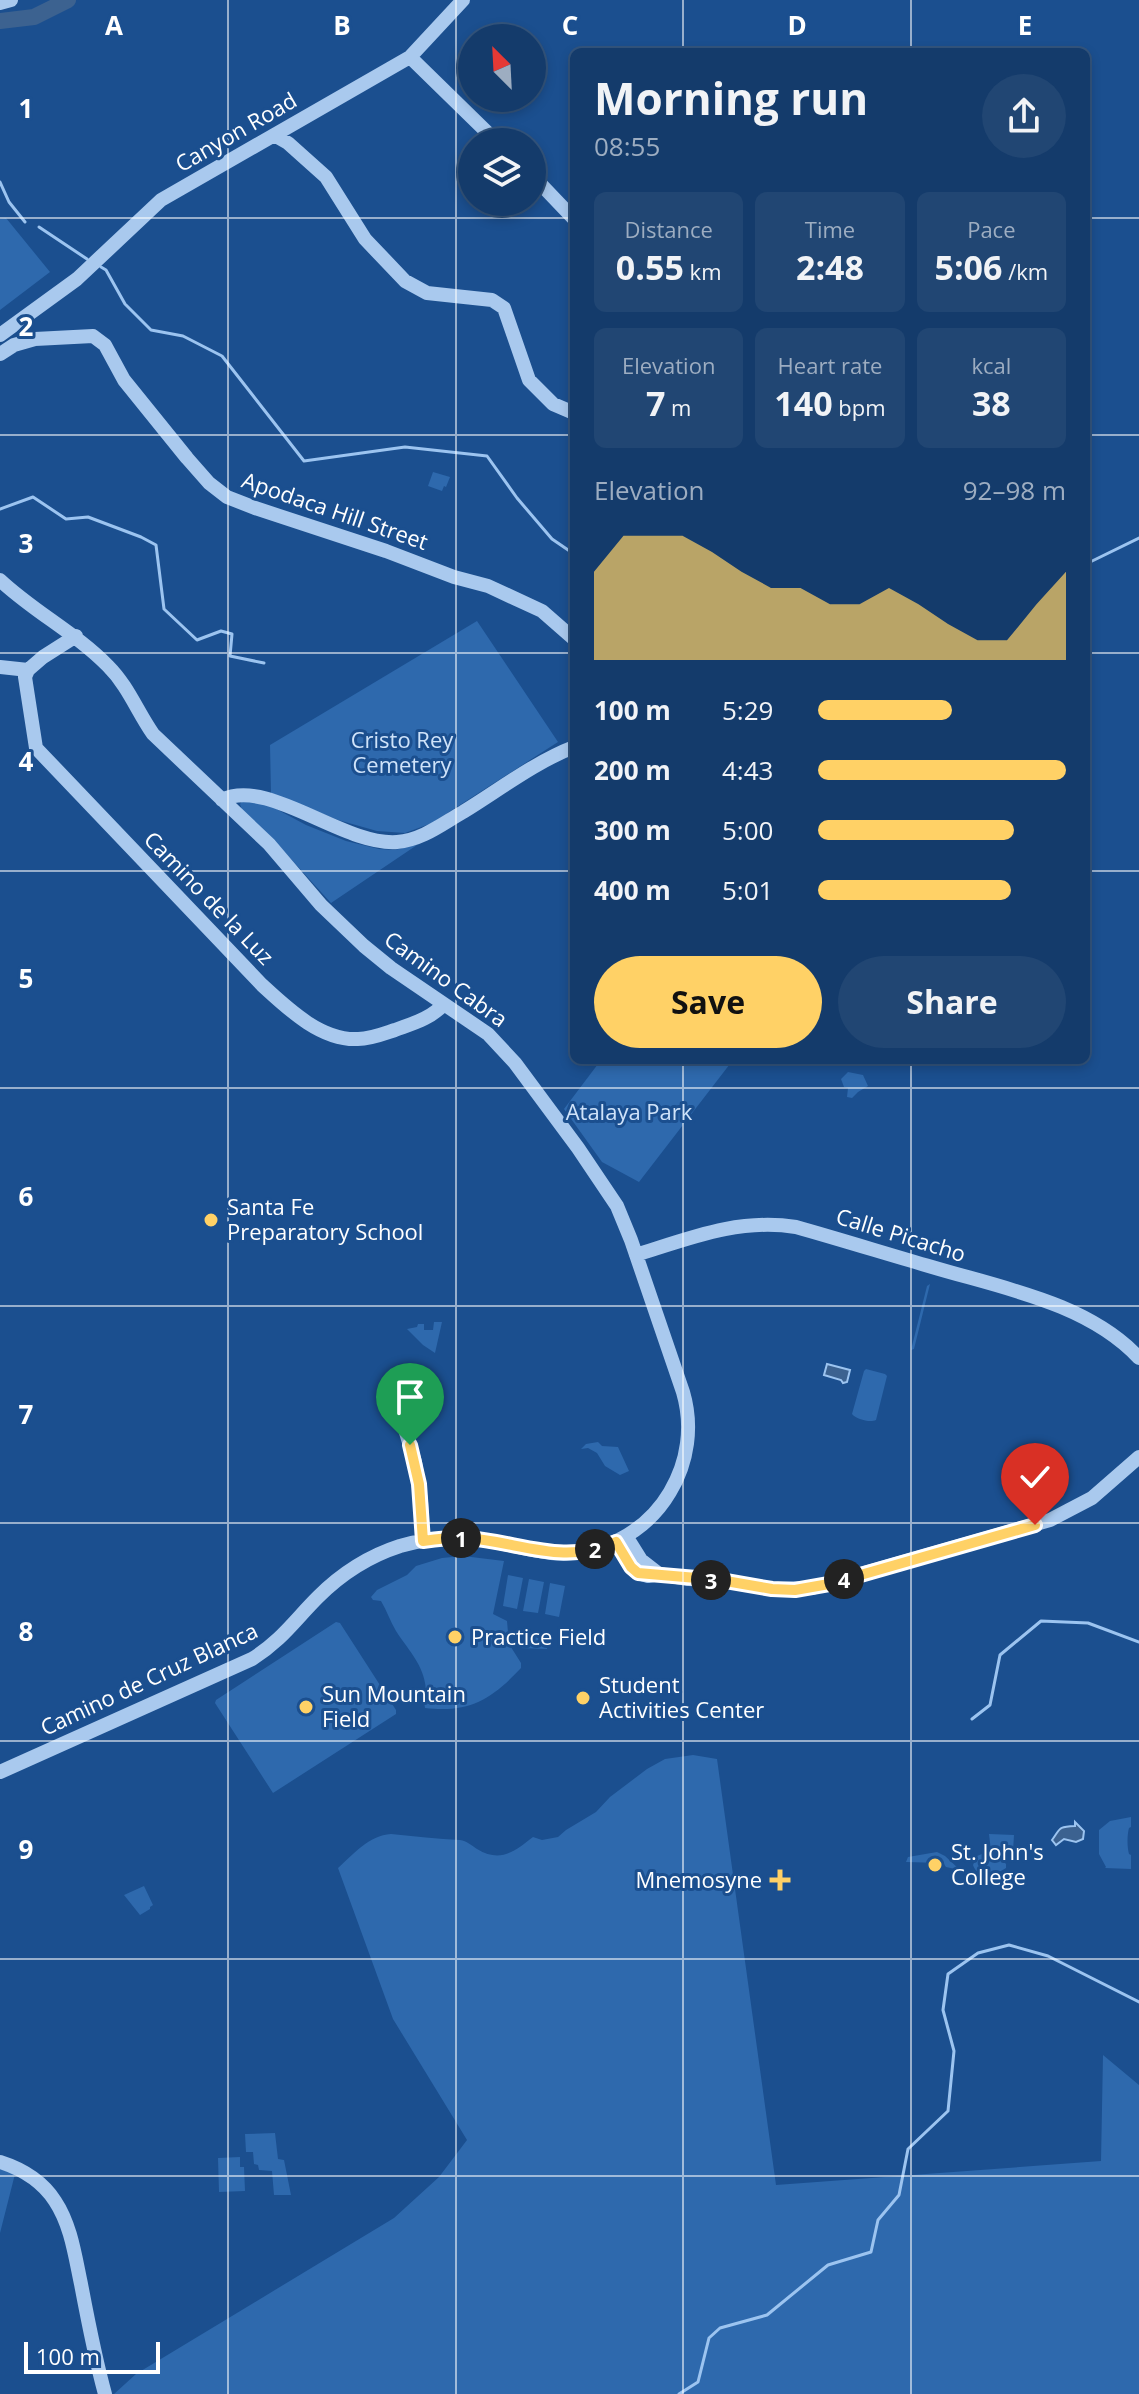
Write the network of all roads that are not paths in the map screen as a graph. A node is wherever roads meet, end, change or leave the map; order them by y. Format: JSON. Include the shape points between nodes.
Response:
{"nodes":[{"id":1,"x":11,"y":0,"type":"edge"},
{"id":2,"x":463,"y":0,"type":"edge"},
{"id":3,"x":0,"y":3,"type":"edge"},
{"id":4,"x":410,"y":57,"type":"junction"},
{"id":5,"x":482,"y":128,"type":"edge"},
{"id":6,"x":274,"y":135,"type":"junction"},
{"id":7,"x":546,"y":188,"type":"edge"},
{"id":8,"x":570,"y":214,"type":"edge"},
{"id":9,"x":0,"y":335,"type":"edge"},
{"id":10,"x":0,"y":354,"type":"edge"},
{"id":11,"x":570,"y":411,"type":"edge"},
{"id":12,"x":0,"y":580,"type":"edge"},
{"id":13,"x":76,"y":636,"type":"junction"},
{"id":14,"x":570,"y":636,"type":"edge"},
{"id":15,"x":0,"y":667,"type":"edge"},
{"id":16,"x":28,"y":670,"type":"junction"},
{"id":17,"x":570,"y":749,"type":"edge"},
{"id":18,"x":222,"y":800,"type":"junction"},
{"id":19,"x":444,"y":1004,"type":"junction"},
{"id":20,"x":636,"y":1255,"type":"junction"},
{"id":21,"x":1139,"y":1358,"type":"edge"},
{"id":22,"x":393,"y":1390,"type":"dead end"},
{"id":23,"x":1139,"y":1457,"type":"edge"},
{"id":24,"x":621,"y":1539,"type":"junction"},
{"id":25,"x":423,"y":1541,"type":"junction"},
{"id":26,"x":0,"y":1772,"type":"edge"},
{"id":27,"x":0,"y":2162,"type":"edge"},
{"id":28,"x":105,"y":2394,"type":"edge"}],
"edges":[{"from":1,"to":3,"type":"street"},
{"from":2,"to":4,"type":"street","name":"Canyon Road"},
{"from":4,"to":5,"type":"street"},
{"from":4,"to":6,"type":"street","name":"Canyon Road"},
{"from":6,"to":9,"type":"street","name":"Canyon Road","via":[[161,200],[77,279]]},
{"from":6,"to":11,"type":"street","via":[[326,177],[365,239],[405,281],[427,293],[492,300],[504,308],[529,380],[553,404]]},
{"from":7,"to":8,"type":"street"},
{"from":10,"to":14,"type":"street","name":"Apodaca Hill Street","via":[[35,339],[100,339],[124,380],[209,483],[227,497],[488,586],[542,611]]},
{"from":12,"to":13,"type":"street","name":"Camino Cabra"},
{"from":13,"to":16,"type":"street"},
{"from":13,"to":18,"type":"street","name":"Camino Cabra","via":[[121,681],[153,734]]},
{"from":15,"to":16,"type":"street"},
{"from":16,"to":19,"type":"street","name":"Camino de la Luz","via":[[36,748],[279,1001],[308,1023],[358,1040],[425,1019]]},
{"from":17,"to":18,"type":"street","via":[[408,840],[378,841],[268,798],[244,794]]},
{"from":18,"to":19,"type":"street","name":"Camino Cabra","via":[[364,946]]},
{"from":19,"to":20,"type":"street","name":"Camino Cabra","via":[[488,1034],[515,1063],[613,1199]]},
{"from":20,"to":21,"type":"street","name":"Calle Picacho","via":[[740,1225],[796,1227],[1075,1313],[1110,1332]]},
{"from":20,"to":24,"type":"street","name":"Camino Cabra","via":[[685,1400],[688,1433],[670,1491],[655,1513]]},
{"from":22,"to":25,"type":"street","via":[[415,1462]]},
{"from":23,"to":24,"type":"street","via":[[1092,1498],[1050,1520],[812,1588],[648,1576],[631,1567]]},
{"from":24,"to":25,"type":"street","name":"Camino de Cruz Blanca","via":[[562,1554],[465,1538]]},
{"from":25,"to":26,"type":"street","name":"Camino de Cruz Blanca","via":[[388,1550],[347,1573],[285,1635],[252,1659]]},
{"from":27,"to":28,"type":"street","via":[[25,2172],[56,2202],[68,2229]]}]}
